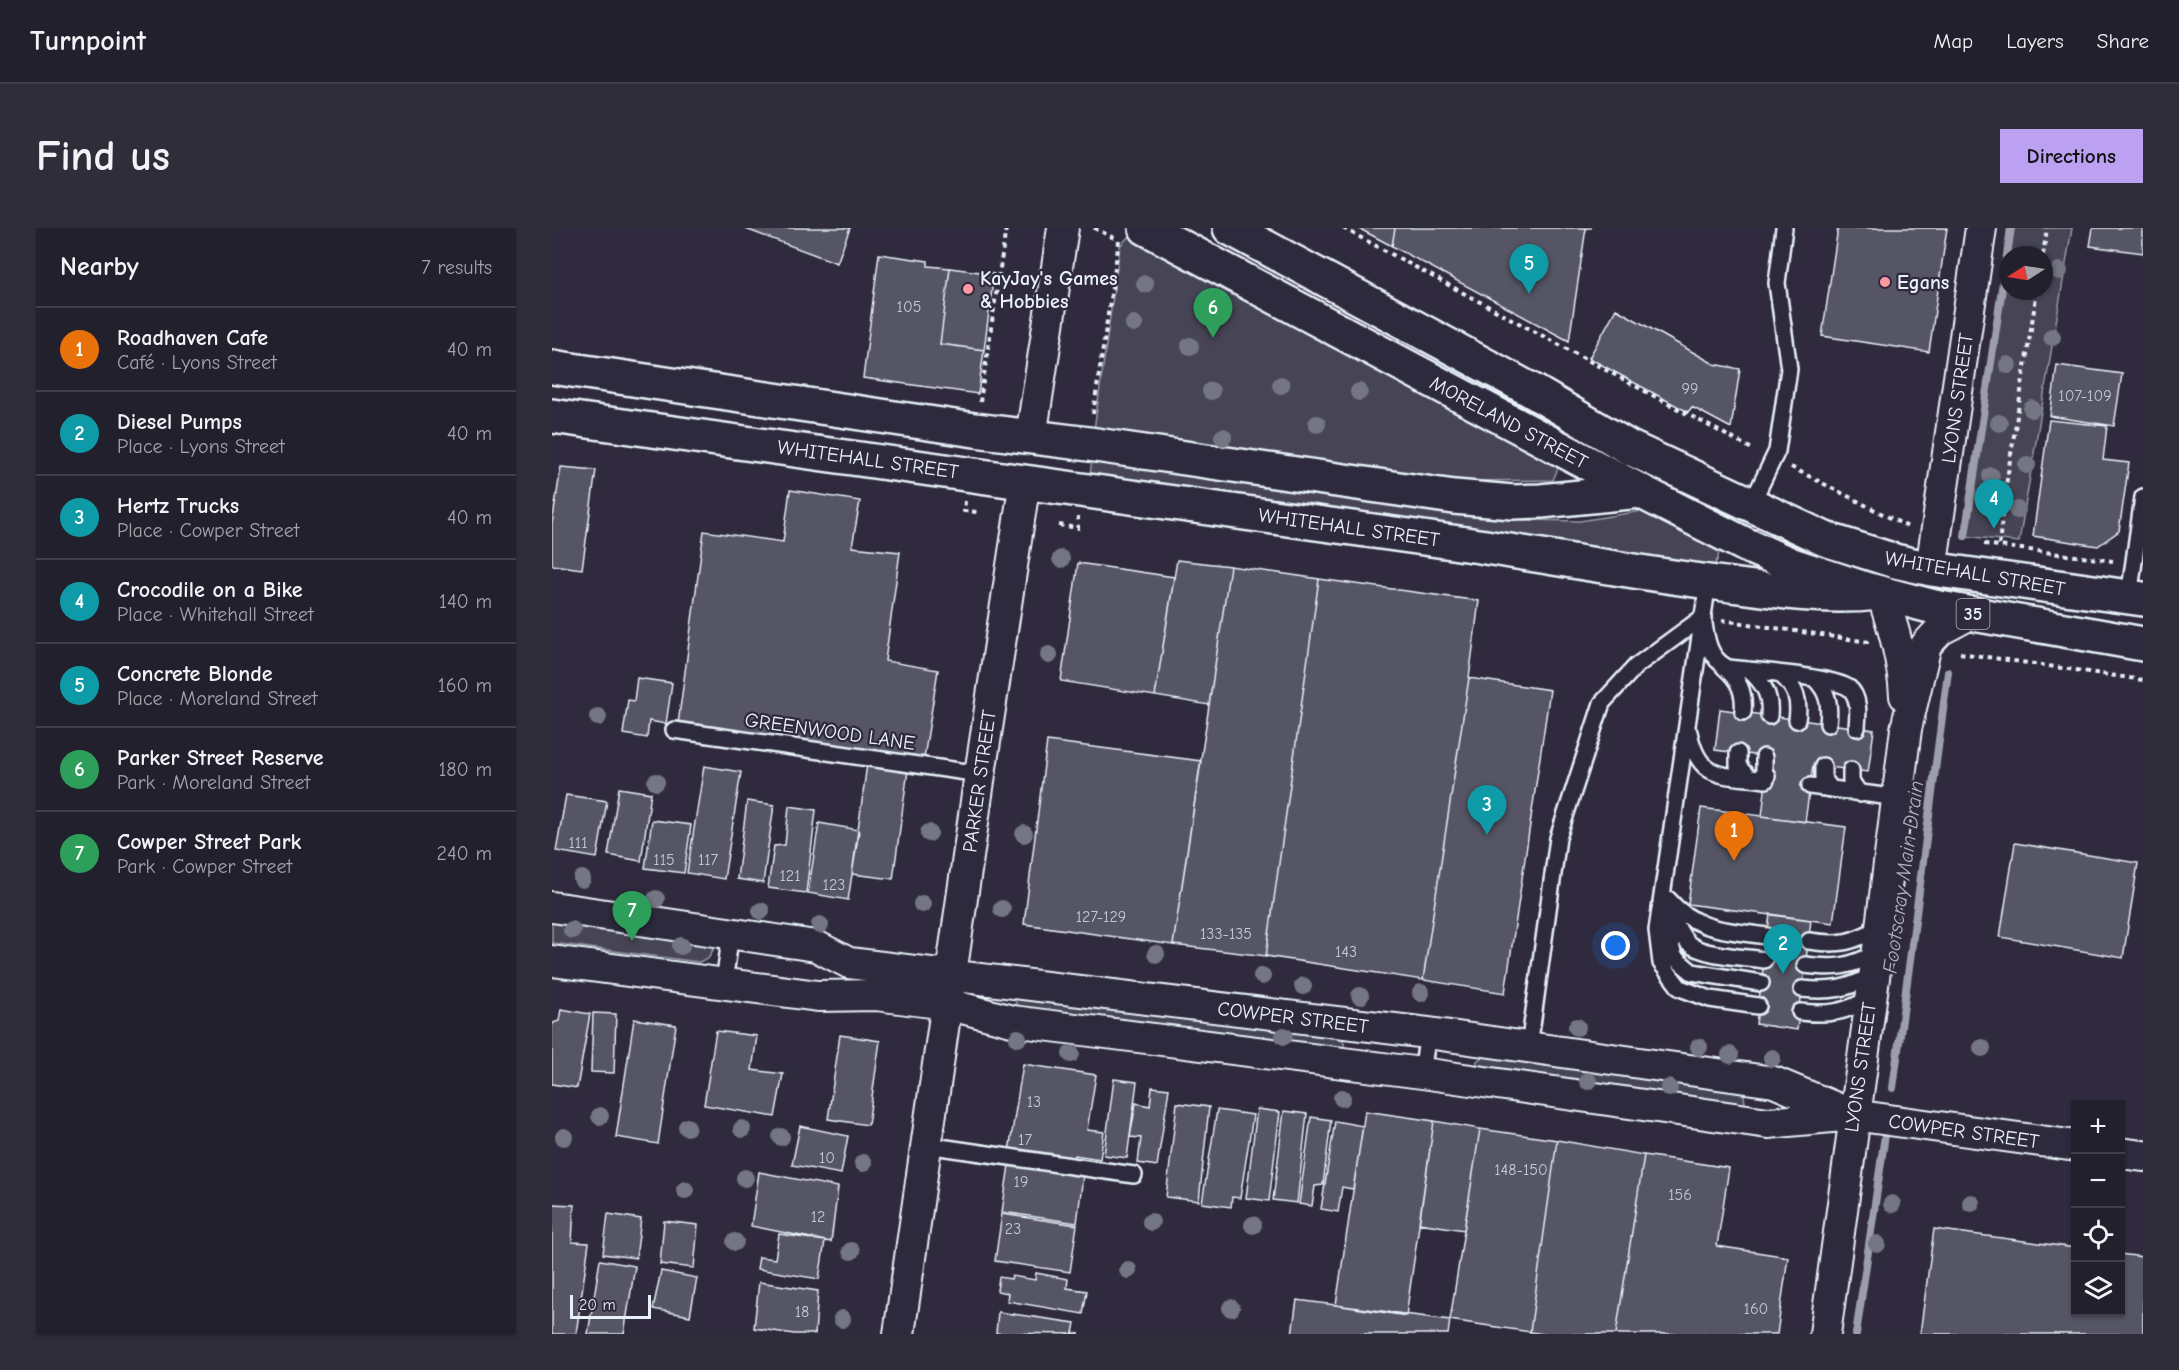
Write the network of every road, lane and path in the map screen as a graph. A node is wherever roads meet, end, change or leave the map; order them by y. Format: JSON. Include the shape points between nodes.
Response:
{"nodes":[{"id":1,"x":1006,"y":228,"type":"edge"},
{"id":2,"x":1063,"y":228,"type":"edge"},
{"id":3,"x":1094,"y":228,"type":"edge"},
{"id":4,"x":1230,"y":228,"type":"edge"},
{"id":5,"x":1343,"y":228,"type":"edge"},
{"id":6,"x":1784,"y":228,"type":"edge"},
{"id":7,"x":1982,"y":228,"type":"edge"},
{"id":8,"x":2047,"y":228,"type":"edge"},
{"id":9,"x":1128,"y":235,"type":"edge"},
{"id":10,"x":2044,"y":246,"type":"edge"},
{"id":11,"x":2036,"y":300,"type":"edge"},
{"id":12,"x":552,"y":367,"type":"edge"},
{"id":13,"x":980,"y":401,"type":"dead end"},
{"id":14,"x":552,"y":416,"type":"edge"},
{"id":15,"x":1092,"y":423,"type":"dead end"},
{"id":16,"x":1031,"y":437,"type":"junction"},
{"id":17,"x":1773,"y":459,"type":"junction"},
{"id":18,"x":1025,"y":482,"type":"junction"},
{"id":19,"x":1640,"y":491,"type":"junction"},
{"id":20,"x":2143,"y":497,"type":"edge"},
{"id":21,"x":1748,"y":504,"type":"junction"},
{"id":22,"x":964,"y":511,"type":"dead end"},
{"id":23,"x":977,"y":512,"type":"dead end"},
{"id":24,"x":1078,"y":517,"type":"dead end"},
{"id":25,"x":1059,"y":525,"type":"dead end"},
{"id":26,"x":1936,"y":536,"type":"junction"},
{"id":27,"x":1980,"y":543,"type":"dead end"},
{"id":28,"x":1999,"y":545,"type":"junction"},
{"id":29,"x":2134,"y":564,"type":"junction"},
{"id":30,"x":1931,"y":569,"type":"junction"},
{"id":31,"x":1708,"y":582,"type":"junction"},
{"id":32,"x":1881,"y":593,"type":"junction"},
{"id":33,"x":2136,"y":598,"type":"edge"},
{"id":34,"x":1970,"y":614,"type":"junction"},
{"id":35,"x":1703,"y":617,"type":"junction"},
{"id":36,"x":1871,"y":643,"type":"dead end"},
{"id":37,"x":2143,"y":644,"type":"edge"},
{"id":38,"x":1959,"y":652,"type":"dead end"},
{"id":39,"x":1719,"y":663,"type":"junction"},
{"id":40,"x":1749,"y":670,"type":"junction"},
{"id":41,"x":1781,"y":675,"type":"junction"},
{"id":42,"x":1815,"y":679,"type":"junction"},
{"id":43,"x":2143,"y":680,"type":"edge"},
{"id":44,"x":1743,"y":712,"type":"dead end"},
{"id":45,"x":1769,"y":716,"type":"dead end"},
{"id":46,"x":1797,"y":720,"type":"dead end"},
{"id":47,"x":1687,"y":723,"type":"junction"},
{"id":48,"x":1828,"y":724,"type":"dead end"},
{"id":49,"x":1857,"y":728,"type":"dead end"},
{"id":50,"x":1906,"y":729,"type":"junction"},
{"id":51,"x":674,"y":730,"type":"dead end"},
{"id":52,"x":1738,"y":753,"type":"dead end"},
{"id":53,"x":1764,"y":757,"type":"dead end"},
{"id":54,"x":1822,"y":766,"type":"dead end"},
{"id":55,"x":1851,"y":770,"type":"dead end"},
{"id":56,"x":980,"y":774,"type":"junction"},
{"id":57,"x":1748,"y":777,"type":"junction"},
{"id":58,"x":1810,"y":786,"type":"dead end"},
{"id":59,"x":1831,"y":789,"type":"junction"},
{"id":60,"x":1860,"y":794,"type":"junction"},
{"id":61,"x":1898,"y":798,"type":"junction"},
{"id":62,"x":1662,"y":892,"type":"junction"},
{"id":63,"x":552,"y":907,"type":"edge"},
{"id":64,"x":731,"y":932,"type":"junction"},
{"id":65,"x":1767,"y":936,"type":"dead end"},
{"id":66,"x":1809,"y":941,"type":"dead end"},
{"id":67,"x":1764,"y":960,"type":"dead end"},
{"id":68,"x":552,"y":961,"type":"edge"},
{"id":69,"x":1875,"y":963,"type":"junction"},
{"id":70,"x":1805,"y":965,"type":"dead end"},
{"id":71,"x":724,"y":983,"type":"junction"},
{"id":72,"x":1761,"y":983,"type":"dead end"},
{"id":73,"x":1803,"y":989,"type":"dead end"},
{"id":74,"x":949,"y":990,"type":"junction"},
{"id":75,"x":1758,"y":1006,"type":"dead end"},
{"id":76,"x":1800,"y":1012,"type":"dead end"},
{"id":77,"x":1428,"y":1033,"type":"junction"},
{"id":78,"x":1529,"y":1047,"type":"junction"},
{"id":79,"x":1422,"y":1073,"type":"junction"},
{"id":80,"x":1853,"y":1115,"type":"junction"},
{"id":81,"x":926,"y":1144,"type":"junction"},
{"id":82,"x":2071,"y":1145,"type":"edge"},
{"id":83,"x":2125,"y":1154,"type":"edge"},
{"id":84,"x":2143,"y":1156,"type":"edge"},
{"id":85,"x":1134,"y":1175,"type":"dead end"},
{"id":86,"x":899,"y":1334,"type":"edge"},
{"id":87,"x":1825,"y":1334,"type":"edge"}],
"edges":[{"from":1,"to":13,"type":"path"},
{"from":2,"to":16,"type":"street","name":"PARKER STREET"},
{"from":3,"to":9,"type":"path"},
{"from":4,"to":21,"type":"main road","name":"MORELAND STREET","via":[[1532,390],[1628,447]]},
{"from":5,"to":17,"type":"path"},
{"from":6,"to":17,"type":"lane","via":[[1778,283],[1789,369]]},
{"from":7,"to":26,"type":"street","name":"LYONS STREET"},
{"from":8,"to":10,"type":"path"},
{"from":9,"to":15,"type":"path"},
{"from":9,"to":19,"type":"main road","name":"MORELAND STREET"},
{"from":11,"to":28,"type":"path"},
{"from":12,"to":16,"type":"main road","number":"35"},
{"from":14,"to":18,"type":"main road","name":"WHITEHALL STREET","number":"35"},
{"from":16,"to":18,"type":"main road","name":"PARKER STREET"},
{"from":16,"to":19,"type":"main road","number":"35","via":[[1484,500],[1541,501]]},
{"from":17,"to":21,"type":"lane"},
{"from":17,"to":26,"type":"path","via":[[1916,532]]},
{"from":18,"to":31,"type":"main road","name":"WHITEHALL STREET","number":"35","via":[[1483,546]]},
{"from":18,"to":56,"type":"street","name":"PARKER STREET"},
{"from":19,"to":21,"type":"main road","number":"35","via":[[1696,491]]},
{"from":19,"to":32,"type":"main road","name":"MORELAND STREET","via":[[1782,561]]},
{"from":20,"to":29,"type":"lane"},
{"from":21,"to":30,"type":"main road","name":"WHITEHALL STREET","number":"35","via":[[1825,540]]},
{"from":22,"to":23,"type":"path"},
{"from":24,"to":25,"type":"path","via":[[1078,528]]},
{"from":26,"to":30,"type":"street","name":"LYONS STREET"},
{"from":27,"to":28,"type":"path"},
{"from":28,"to":29,"type":"path"},
{"from":29,"to":33,"type":"lane"},
{"from":30,"to":33,"type":"main road","name":"WHITEHALL STREET","number":"35"},
{"from":31,"to":32,"type":"main road","name":"WHITEHALL STREET","number":"35","via":[[1816,596]]},
{"from":31,"to":35,"type":"lane"},
{"from":32,"to":34,"type":"main road","name":"WHITEHALL STREET","number":"35"},
{"from":32,"to":50,"type":"street","name":"LYONS STREET","via":[[1901,654]]},
{"from":34,"to":37,"type":"main road","name":"WHITEHALL STREET","number":"35"},
{"from":34,"to":50,"type":"street","name":"LYONS STREET","via":[[1940,630],[1926,645]]},
{"from":35,"to":36,"type":"path"},
{"from":35,"to":39,"type":"lane","via":[[1706,639]]},
{"from":35,"to":47,"type":"lane"},
{"from":35,"to":78,"type":"lane","via":[[1636,666],[1602,703],[1558,838]]},
{"from":38,"to":43,"type":"path"},
{"from":39,"to":40,"type":"lane"},
{"from":39,"to":44,"type":"lane","via":[[1743,689]]},
{"from":40,"to":41,"type":"lane"},
{"from":40,"to":45,"type":"lane","via":[[1768,692]]},
{"from":41,"to":42,"type":"lane"},
{"from":41,"to":46,"type":"lane","via":[[1797,696]]},
{"from":42,"to":48,"type":"lane","via":[[1829,699]]},
{"from":42,"to":49,"type":"lane","via":[[1833,681],[1850,689],[1857,702]]},
{"from":47,"to":57,"type":"lane","via":[[1696,757],[1704,767]]},
{"from":47,"to":62,"type":"lane"},
{"from":50,"to":61,"type":"street","name":"LYONS STREET"},
{"from":51,"to":56,"type":"lane","name":"GREENWOOD LANE"},
{"from":52,"to":57,"type":"lane","via":[[1738,766]]},
{"from":53,"to":57,"type":"lane","via":[[1766,778]]},
{"from":54,"to":59,"type":"lane","via":[[1823,778]]},
{"from":55,"to":60,"type":"lane","via":[[1851,781]]},
{"from":56,"to":74,"type":"street","name":"PARKER STREET"},
{"from":58,"to":59,"type":"lane"},
{"from":59,"to":60,"type":"lane"},
{"from":60,"to":61,"type":"lane"},
{"from":61,"to":69,"type":"street","name":"LYONS STREET"},
{"from":62,"to":65,"type":"lane","via":[[1675,907],[1702,926]]},
{"from":62,"to":67,"type":"lane","via":[[1674,922],[1689,943],[1708,951]]},
{"from":62,"to":72,"type":"lane","via":[[1665,926],[1674,957],[1692,972]]},
{"from":62,"to":75,"type":"lane","via":[[1657,930],[1661,963],[1680,988],[1710,999]]},
{"from":63,"to":64,"type":"street","name":"COWPER STREET"},
{"from":64,"to":71,"type":"lane"},
{"from":64,"to":74,"type":"street","name":"COWPER STREET","via":[[816,946],[849,963]]},
{"from":66,"to":69,"type":"lane","via":[[1831,944],[1856,940]]},
{"from":68,"to":71,"type":"street","name":"COWPER STREET"},
{"from":69,"to":70,"type":"lane","via":[[1828,968]]},
{"from":69,"to":73,"type":"lane","via":[[1853,986],[1825,991]]},
{"from":69,"to":76,"type":"lane","via":[[1851,1009],[1822,1014]]},
{"from":69,"to":80,"type":"street","name":"LYONS STREET"},
{"from":71,"to":74,"type":"street","name":"COWPER STREET","via":[[818,996]]},
{"from":74,"to":77,"type":"street","name":"COWPER STREET"},
{"from":74,"to":79,"type":"street","name":"COWPER STREET","via":[[1012,1020]]},
{"from":74,"to":81,"type":"street","name":"PARKER STREET"},
{"from":77,"to":78,"type":"street","name":"COWPER STREET"},
{"from":77,"to":79,"type":"lane"},
{"from":78,"to":80,"type":"street","name":"COWPER STREET","via":[[1774,1082]]},
{"from":79,"to":80,"type":"street","name":"COWPER STREET","via":[[1768,1123]]},
{"from":80,"to":82,"type":"street","name":"COWPER STREET"},
{"from":80,"to":87,"type":"street","name":"LYONS STREET"},
{"from":81,"to":85,"type":"lane"},
{"from":81,"to":86,"type":"street","name":"PARKER STREET"},
{"from":83,"to":84,"type":"street"}]}
